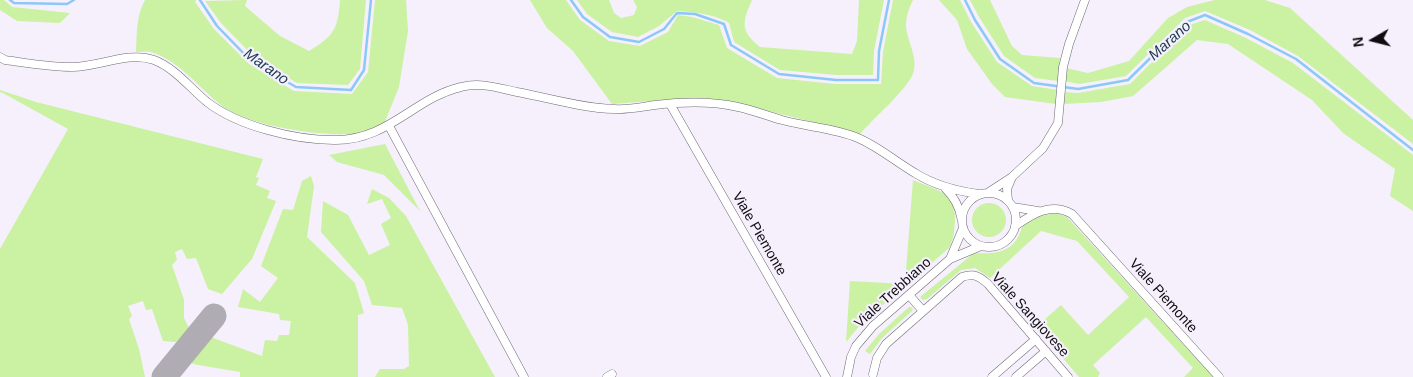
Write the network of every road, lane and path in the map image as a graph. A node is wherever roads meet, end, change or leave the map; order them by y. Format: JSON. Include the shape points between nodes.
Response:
{"nodes":[{"id":1,"x":1087,"y":1,"type":"edge"},
{"id":2,"x":0,"y":57,"type":"edge"},
{"id":3,"x":670,"y":104,"type":"junction"},
{"id":4,"x":388,"y":126,"type":"junction"},
{"id":5,"x":1012,"y":177,"type":"junction"},
{"id":6,"x":944,"y":187,"type":"junction"},
{"id":7,"x":989,"y":192,"type":"junction"},
{"id":8,"x":978,"y":194,"type":"junction"},
{"id":9,"x":1010,"y":204,"type":"junction"},
{"id":10,"x":1038,"y":211,"type":"junction"},
{"id":11,"x":961,"y":218,"type":"junction"},
{"id":12,"x":1015,"y":226,"type":"junction"},
{"id":13,"x":963,"y":228,"type":"junction"},
{"id":14,"x":981,"y":246,"type":"junction"},
{"id":15,"x":950,"y":258,"type":"junction"},
{"id":16,"x":909,"y":294,"type":"junction"},
{"id":17,"x":923,"y":311,"type":"junction"},
{"id":18,"x":1036,"y":339,"type":"junction"},
{"id":19,"x":1046,"y":351,"type":"junction"},
{"id":20,"x":872,"y":374,"type":"dead end"},
{"id":21,"x":524,"y":377,"type":"edge"},
{"id":22,"x":826,"y":377,"type":"edge"},
{"id":23,"x":847,"y":377,"type":"edge"},
{"id":24,"x":992,"y":377,"type":"edge"},
{"id":25,"x":1016,"y":377,"type":"edge"},
{"id":26,"x":1068,"y":377,"type":"edge"},
{"id":27,"x":1219,"y":377,"type":"edge"}],
"edges":[{"from":1,"to":5,"type":"street","via":[[1063,67],[1058,123],[1043,148]]},
{"from":2,"to":4,"type":"street","via":[[73,67],[152,59],[165,65],[219,110],[246,123],[288,135],[338,140],[369,135]]},
{"from":3,"to":4,"type":"street","via":[[613,109],[473,85],[445,93]]},
{"from":3,"to":6,"type":"street","via":[[737,106],[858,138],[916,174]]},
{"from":3,"to":22,"type":"street","name":"Viale Piemonte"},
{"from":4,"to":21,"type":"street"},
{"from":5,"to":7,"type":"street"},
{"from":5,"to":9,"type":"street","via":[[1007,189]]},
{"from":6,"to":8,"type":"street"},
{"from":6,"to":11,"type":"street","via":[[955,199]]},
{"from":7,"to":8,"type":"street"},
{"from":7,"to":9,"type":"street","via":[[996,193]]},
{"from":8,"to":11,"type":"street","via":[[967,204]]},
{"from":9,"to":10,"type":"street","name":"Viale Piemonte"},
{"from":9,"to":12,"type":"street","via":[[1016,219]]},
{"from":10,"to":12,"type":"street","name":"Viale Piemonte"},
{"from":10,"to":27,"type":"street","name":"Viale Piemonte","via":[[1059,208],[1072,214]]},
{"from":11,"to":13,"type":"street"},
{"from":12,"to":14,"type":"street","via":[[1006,241],[990,247]]},
{"from":13,"to":14,"type":"street","via":[[967,236]]},
{"from":13,"to":15,"type":"street","name":"Viale Trebbiano"},
{"from":14,"to":15,"type":"street","name":"Viale Trebbiano"},
{"from":15,"to":16,"type":"street","name":"Viale Trebbiano"},
{"from":16,"to":17,"type":"street"},
{"from":16,"to":23,"type":"street","name":"Viale Trebbiano","via":[[860,341],[851,357]]},
{"from":17,"to":18,"type":"street","name":"Viale Sangiovese","via":[[962,277],[978,275]]},
{"from":17,"to":20,"type":"street","name":"Viale Sangiovese","via":[[886,344]]},
{"from":18,"to":19,"type":"street","name":"Viale Sangiovese"},
{"from":18,"to":24,"type":"street"},
{"from":19,"to":25,"type":"street"},
{"from":19,"to":26,"type":"street","name":"Viale Sangiovese"}]}
